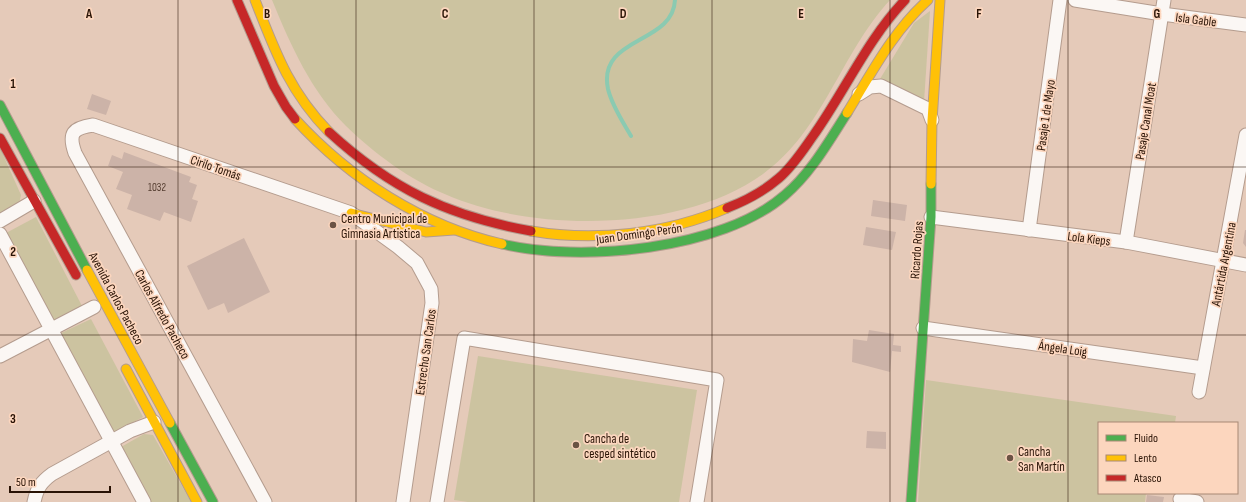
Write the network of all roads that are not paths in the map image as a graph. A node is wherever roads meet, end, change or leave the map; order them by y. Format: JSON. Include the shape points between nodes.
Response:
{"nodes":[{"id":1,"x":237,"y":0,"type":"edge"},
{"id":2,"x":255,"y":0,"type":"edge"},
{"id":3,"x":905,"y":0,"type":"edge"},
{"id":4,"x":928,"y":0,"type":"edge"},
{"id":5,"x":940,"y":0,"type":"edge"},
{"id":6,"x":1060,"y":0,"type":"edge"},
{"id":7,"x":1075,"y":0,"type":"edge"},
{"id":8,"x":1164,"y":0,"type":"edge"},
{"id":9,"x":1162,"y":14,"type":"junction"},
{"id":10,"x":1246,"y":25,"type":"edge"},
{"id":11,"x":858,"y":95,"type":"junction"},
{"id":12,"x":0,"y":105,"type":"edge"},
{"id":13,"x":932,"y":120,"type":"junction"},
{"id":14,"x":80,"y":126,"type":"joint"},
{"id":15,"x":1246,"y":135,"type":"edge"},
{"id":16,"x":0,"y":138,"type":"edge"},
{"id":17,"x":34,"y":201,"type":"junction"},
{"id":18,"x":351,"y":213,"type":"junction"},
{"id":19,"x":931,"y":217,"type":"junction"},
{"id":20,"x":0,"y":221,"type":"edge"},
{"id":21,"x":458,"y":230,"type":"junction"},
{"id":22,"x":1029,"y":230,"type":"junction"},
{"id":23,"x":0,"y":234,"type":"edge"},
{"id":24,"x":1126,"y":242,"type":"junction"},
{"id":25,"x":1224,"y":261,"type":"junction"},
{"id":26,"x":1246,"y":265,"type":"edge"},
{"id":27,"x":79,"y":280,"type":"dead end"},
{"id":28,"x":94,"y":307,"type":"dead end"},
{"id":29,"x":923,"y":328,"type":"junction"},
{"id":30,"x":51,"y":329,"type":"junction"},
{"id":31,"x":0,"y":356,"type":"edge"},
{"id":32,"x":122,"y":361,"type":"dead end"},
{"id":33,"x":1203,"y":368,"type":"junction"},
{"id":34,"x":1200,"y":392,"type":"dead end"},
{"id":35,"x":154,"y":422,"type":"junction"},
{"id":36,"x":112,"y":441,"type":"junction"},
{"id":37,"x":1180,"y":499,"type":"dead end"},
{"id":38,"x":34,"y":502,"type":"edge"},
{"id":39,"x":144,"y":502,"type":"edge"},
{"id":40,"x":197,"y":502,"type":"edge"},
{"id":41,"x":213,"y":502,"type":"edge"},
{"id":42,"x":265,"y":502,"type":"edge"},
{"id":43,"x":403,"y":502,"type":"edge"},
{"id":44,"x":437,"y":502,"type":"edge"},
{"id":45,"x":697,"y":502,"type":"edge"},
{"id":46,"x":911,"y":502,"type":"edge"},
{"id":47,"x":1197,"y":502,"type":"edge"}],
"edges":[{"from":1,"to":21,"type":"main road","name":"Juan Domingo Perón","via":[[278,95],[312,138],[372,188],[398,203]]},
{"from":2,"to":3,"type":"main road","name":"Juan Domingo Perón","via":[[289,82],[301,100],[312,115],[345,146],[380,174],[458,213],[531,230],[598,235],[642,232],[702,217],[746,199],[779,178],[794,163],[832,110],[882,26]]},
{"from":4,"to":11,"type":"main road","name":"Juan Domingo Perón","via":[[910,16],[896,35]]},
{"from":5,"to":13,"type":"main road","name":"Ricardo Rojas"},
{"from":6,"to":22,"type":"street","name":"Pasaje 1 de Mayo"},
{"from":7,"to":9,"type":"street","name":"Isla Gable"},
{"from":8,"to":9,"type":"street","name":"Pasaje Canal Moat"},
{"from":9,"to":10,"type":"street","name":"Isla Gable"},
{"from":9,"to":24,"type":"street","name":"Pasaje Canal Moat"},
{"from":11,"to":13,"type":"street","via":[[870,87],[881,86],[928,109]]},
{"from":11,"to":21,"type":"main road","name":"Juan Domingo Perón","via":[[802,179],[783,197],[763,211],[705,235],[656,246],[584,253],[527,249],[494,242]]},
{"from":12,"to":41,"type":"main road","name":"Avenida Carlos Pacheco"},
{"from":13,"to":19,"type":"main road","name":"Ricardo Rojas"},
{"from":14,"to":18,"type":"street","name":"Cirilo Tomás","via":[[93,125]]},
{"from":14,"to":42,"type":"street","name":"Carlos Alfredo Pacheco","via":[[73,133],[71,141],[74,153]]},
{"from":15,"to":25,"type":"street","name":"Antártida Argentina"},
{"from":16,"to":17,"type":"main road","name":"Avenida Carlos Pacheco"},
{"from":17,"to":20,"type":"street"},
{"from":17,"to":27,"type":"main road","name":"Avenida Carlos Pacheco"},
{"from":18,"to":21,"type":"main road","via":[[426,232]]},
{"from":18,"to":43,"type":"street","name":"Estrecho San Carlos","via":[[416,263],[430,289],[432,303]]},
{"from":19,"to":22,"type":"street","name":"Lola Kieps"},
{"from":19,"to":29,"type":"main road","name":"Ricardo Rojas"},
{"from":22,"to":24,"type":"street","name":"Lola Kieps"},
{"from":23,"to":30,"type":"street"},
{"from":24,"to":25,"type":"street","name":"Lola Kieps"},
{"from":25,"to":26,"type":"street","name":"Lola Kieps"},
{"from":25,"to":33,"type":"street","name":"Antártida Argentina"},
{"from":28,"to":30,"type":"street"},
{"from":29,"to":33,"type":"street","name":"Ángela Loig"},
{"from":29,"to":46,"type":"main road","name":"Ricardo Rojas"},
{"from":30,"to":31,"type":"street"},
{"from":30,"to":36,"type":"street"},
{"from":32,"to":35,"type":"main road","name":"Avenida Carlos Pacheco"},
{"from":33,"to":34,"type":"street","name":"Antártida Argentina"},
{"from":35,"to":36,"type":"street"},
{"from":35,"to":40,"type":"main road","name":"Avenida Carlos Pacheco"},
{"from":36,"to":38,"type":"street","via":[[41,482]]},
{"from":36,"to":39,"type":"street"},
{"from":37,"to":47,"type":"street"},
{"from":44,"to":45,"type":"street","via":[[464,338],[717,380]]}]}
